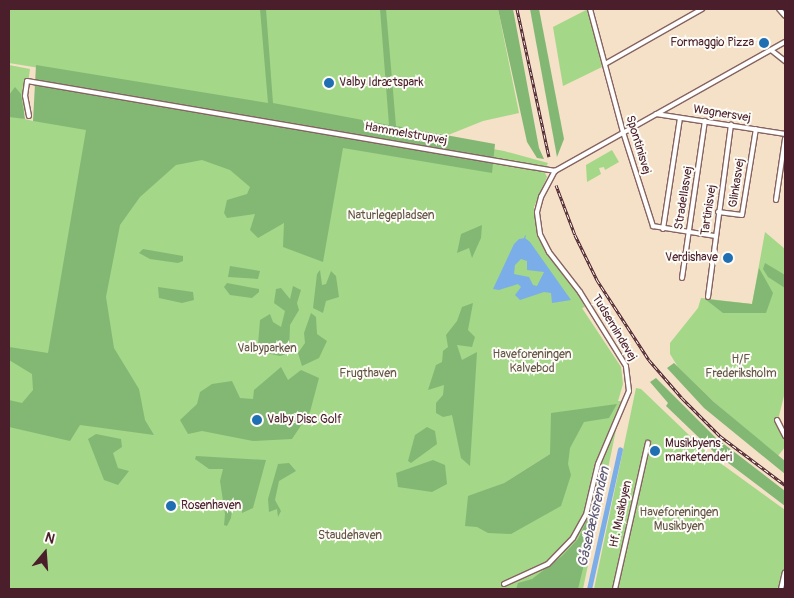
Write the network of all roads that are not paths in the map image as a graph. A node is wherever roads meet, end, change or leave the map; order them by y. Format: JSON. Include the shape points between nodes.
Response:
{"nodes":[{"id":1,"x":702,"y":9,"type":"edge"},
{"id":2,"x":779,"y":9,"type":"edge"},
{"id":3,"x":592,"y":10,"type":"edge"},
{"id":4,"x":785,"y":16,"type":"edge"},
{"id":5,"x":785,"y":42,"type":"edge"},
{"id":6,"x":771,"y":50,"type":"junction"},
{"id":7,"x":785,"y":61,"type":"edge"},
{"id":8,"x":604,"y":64,"type":"junction"},
{"id":9,"x":656,"y":114,"type":"junction"},
{"id":10,"x":29,"y":116,"type":"dead end"},
{"id":11,"x":680,"y":118,"type":"junction"},
{"id":12,"x":706,"y":122,"type":"junction"},
{"id":13,"x":731,"y":125,"type":"junction"},
{"id":14,"x":756,"y":129,"type":"junction"},
{"id":15,"x":622,"y":132,"type":"junction"},
{"id":16,"x":785,"y":134,"type":"edge"},
{"id":17,"x":785,"y":139,"type":"edge"},
{"id":18,"x":555,"y":171,"type":"junction"},
{"id":19,"x":776,"y":200,"type":"dead end"},
{"id":20,"x":718,"y":212,"type":"junction"},
{"id":21,"x":663,"y":228,"type":"junction"},
{"id":22,"x":688,"y":233,"type":"junction"},
{"id":23,"x":715,"y":236,"type":"junction"},
{"id":24,"x":682,"y":278,"type":"dead end"},
{"id":25,"x":708,"y":297,"type":"dead end"},
{"id":26,"x":777,"y":420,"type":"dead end"},
{"id":27,"x":785,"y":436,"type":"edge"},
{"id":28,"x":648,"y":443,"type":"dead end"},
{"id":29,"x":785,"y":572,"type":"edge"},
{"id":30,"x":504,"y":584,"type":"dead end"},
{"id":31,"x":615,"y":589,"type":"edge"},
{"id":32,"x":782,"y":589,"type":"edge"}],
"edges":[{"from":1,"to":8,"type":"street"},
{"from":2,"to":4,"type":"street"},
{"from":3,"to":8,"type":"street","name":"Spontinisvej"},
{"from":5,"to":6,"type":"street"},
{"from":6,"to":7,"type":"street"},
{"from":6,"to":9,"type":"street"},
{"from":8,"to":15,"type":"street","name":"Spontinisvej"},
{"from":9,"to":11,"type":"street","name":"Wagnersvej"},
{"from":9,"to":15,"type":"street"},
{"from":10,"to":18,"type":"street","name":"Hammelstrupvej","via":[[25,96],[27,81]]},
{"from":11,"to":12,"type":"street","name":"Wagnersvej"},
{"from":11,"to":21,"type":"street"},
{"from":12,"to":13,"type":"street","name":"Wagnersvej"},
{"from":12,"to":22,"type":"street","name":"Stradellasvej"},
{"from":13,"to":14,"type":"street","name":"Wagnersvej"},
{"from":13,"to":20,"type":"street","name":"Tartinisvej"},
{"from":14,"to":16,"type":"street","name":"Wagnersvej"},
{"from":14,"to":20,"type":"street","name":"Glinkasvej","via":[[742,215]]},
{"from":15,"to":18,"type":"street"},
{"from":15,"to":21,"type":"street","name":"Spontinisvej","via":[[653,226]]},
{"from":17,"to":19,"type":"street"},
{"from":18,"to":30,"type":"street","name":"Tudsemindevej","via":[[537,212],[540,234],[626,366],[629,391],[598,464],[586,515],[574,538],[548,564]]},
{"from":20,"to":23,"type":"street","name":"Tartinisvej"},
{"from":21,"to":22,"type":"street"},
{"from":22,"to":23,"type":"street"},
{"from":22,"to":24,"type":"street","name":"Stradellasvej"},
{"from":23,"to":25,"type":"street","name":"Tartinisvej"},
{"from":26,"to":27,"type":"street"},
{"from":28,"to":31,"type":"street","name":"Hf. Musikbyen"},
{"from":29,"to":32,"type":"street"}]}
